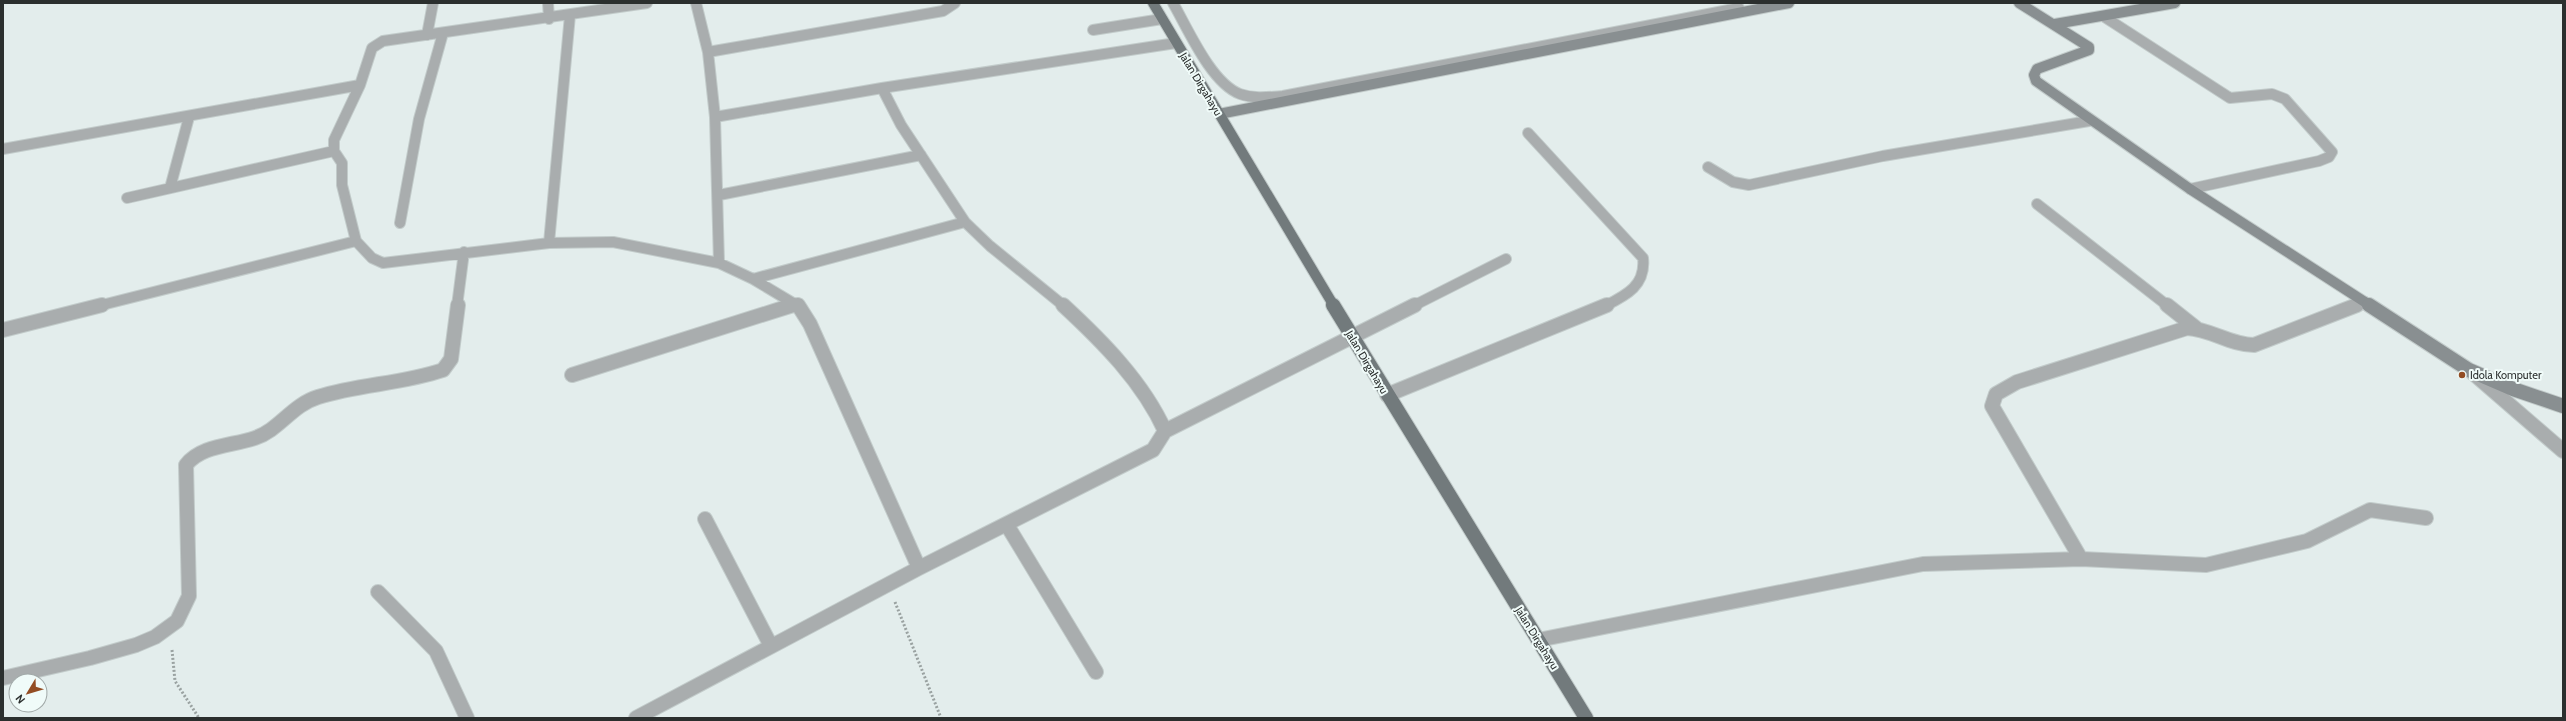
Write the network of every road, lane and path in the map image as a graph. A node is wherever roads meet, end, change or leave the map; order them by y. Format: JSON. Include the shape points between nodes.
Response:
{"nodes":[{"id":1,"x":433,"y":3,"type":"edge"},
{"id":2,"x":548,"y":3,"type":"edge"},
{"id":3,"x":647,"y":3,"type":"edge"},
{"id":4,"x":696,"y":3,"type":"edge"},
{"id":5,"x":955,"y":3,"type":"edge"},
{"id":6,"x":1153,"y":3,"type":"edge"},
{"id":7,"x":1173,"y":3,"type":"edge"},
{"id":8,"x":1765,"y":3,"type":"edge"},
{"id":9,"x":1788,"y":3,"type":"edge"},
{"id":10,"x":2019,"y":3,"type":"edge"},
{"id":11,"x":2175,"y":3,"type":"edge"},
{"id":12,"x":570,"y":16,"type":"junction"},
{"id":13,"x":2103,"y":16,"type":"junction"},
{"id":14,"x":1162,"y":18,"type":"junction"},
{"id":15,"x":548,"y":19,"type":"junction"},
{"id":16,"x":2055,"y":24,"type":"junction"},
{"id":17,"x":1092,"y":30,"type":"dead end"},
{"id":18,"x":442,"y":33,"type":"junction"},
{"id":19,"x":427,"y":35,"type":"junction"},
{"id":20,"x":1176,"y":43,"type":"junction"},
{"id":21,"x":708,"y":52,"type":"junction"},
{"id":22,"x":360,"y":85,"type":"junction"},
{"id":23,"x":882,"y":88,"type":"junction"},
{"id":24,"x":1219,"y":114,"type":"junction"},
{"id":25,"x":189,"y":117,"type":"junction"},
{"id":26,"x":715,"y":118,"type":"junction"},
{"id":27,"x":2089,"y":121,"type":"junction"},
{"id":28,"x":1528,"y":133,"type":"dead end"},
{"id":29,"x":3,"y":149,"type":"edge"},
{"id":30,"x":334,"y":151,"type":"junction"},
{"id":31,"x":921,"y":155,"type":"junction"},
{"id":32,"x":1708,"y":167,"type":"dead end"},
{"id":33,"x":170,"y":188,"type":"junction"},
{"id":34,"x":2190,"y":189,"type":"junction"},
{"id":35,"x":719,"y":195,"type":"junction"},
{"id":36,"x":127,"y":198,"type":"dead end"},
{"id":37,"x":2037,"y":204,"type":"dead end"},
{"id":38,"x":965,"y":222,"type":"junction"},
{"id":39,"x":400,"y":223,"type":"dead end"},
{"id":40,"x":356,"y":241,"type":"junction"},
{"id":41,"x":549,"y":244,"type":"junction"},
{"id":42,"x":464,"y":252,"type":"junction"},
{"id":43,"x":1506,"y":259,"type":"dead end"},
{"id":44,"x":719,"y":263,"type":"junction"},
{"id":45,"x":753,"y":278,"type":"junction"},
{"id":46,"x":2365,"y":302,"type":"junction"},
{"id":47,"x":797,"y":304,"type":"junction"},
{"id":48,"x":2196,"y":328,"type":"junction"},
{"id":49,"x":3,"y":330,"type":"edge"},
{"id":50,"x":1352,"y":338,"type":"junction"},
{"id":51,"x":2469,"y":370,"type":"junction"},
{"id":52,"x":572,"y":375,"type":"dead end"},
{"id":53,"x":1387,"y":395,"type":"junction"},
{"id":54,"x":2560,"y":406,"type":"edge"},
{"id":55,"x":1165,"y":431,"type":"junction"},
{"id":56,"x":2563,"y":451,"type":"edge"},
{"id":57,"x":2426,"y":518,"type":"dead end"},
{"id":58,"x":705,"y":519,"type":"dead end"},
{"id":59,"x":1007,"y":524,"type":"junction"},
{"id":60,"x":2081,"y":560,"type":"junction"},
{"id":61,"x":918,"y":568,"type":"junction"},
{"id":62,"x":888,"y":584,"type":"junction"},
{"id":63,"x":378,"y":592,"type":"dead end"},
{"id":64,"x":170,"y":628,"type":"junction"},
{"id":65,"x":1538,"y":640,"type":"junction"},
{"id":66,"x":771,"y":646,"type":"junction"},
{"id":67,"x":1096,"y":672,"type":"dead end"},
{"id":68,"x":3,"y":678,"type":"edge"},
{"id":69,"x":199,"y":718,"type":"edge"},
{"id":70,"x":467,"y":718,"type":"edge"},
{"id":71,"x":636,"y":718,"type":"edge"},
{"id":72,"x":941,"y":718,"type":"edge"},
{"id":73,"x":1586,"y":718,"type":"edge"}],
"edges":[{"from":1,"to":19,"type":"street"},
{"from":2,"to":15,"type":"street"},
{"from":3,"to":12,"type":"street"},
{"from":4,"to":21,"type":"street"},
{"from":5,"to":21,"type":"street","via":[[943,11]]},
{"from":6,"to":14,"type":"main road","name":"Jalan Dirgahayu"},
{"from":7,"to":8,"type":"street","via":[[1208,62],[1229,89],[1249,97],[1261,98],[1283,96]]},
{"from":9,"to":24,"type":"street"},
{"from":10,"to":16,"type":"street"},
{"from":11,"to":13,"type":"street"},
{"from":12,"to":15,"type":"street"},
{"from":12,"to":41,"type":"street"},
{"from":13,"to":16,"type":"street"},
{"from":13,"to":34,"type":"street","via":[[2230,98],[2272,94],[2285,99],[2332,152],[2330,157],[2319,161]]},
{"from":14,"to":17,"type":"street"},
{"from":14,"to":20,"type":"main road","name":"Jalan Dirgahayu"},
{"from":15,"to":18,"type":"street"},
{"from":16,"to":27,"type":"street","via":[[2085,44],[2089,50],[2037,69],[2034,75],[2036,81]]},
{"from":18,"to":19,"type":"street"},
{"from":18,"to":39,"type":"street","via":[[419,119]]},
{"from":19,"to":22,"type":"street","via":[[377,44],[372,48]]},
{"from":20,"to":23,"type":"street"},
{"from":20,"to":24,"type":"main road","name":"Jalan Dirgahayu"},
{"from":21,"to":26,"type":"street"},
{"from":22,"to":25,"type":"street"},
{"from":22,"to":30,"type":"street","via":[[337,131]]},
{"from":23,"to":26,"type":"street"},
{"from":23,"to":31,"type":"street","via":[[901,125]]},
{"from":24,"to":50,"type":"main road","name":"Jalan Dirgahayu"},
{"from":25,"to":29,"type":"street"},
{"from":25,"to":33,"type":"street"},
{"from":26,"to":35,"type":"street"},
{"from":27,"to":32,"type":"street","via":[[1884,156],[1749,185],[1733,182]]},
{"from":27,"to":34,"type":"street"},
{"from":28,"to":53,"type":"street","via":[[1643,258],[1646,270],[1642,280],[1630,293],[1602,308]]},
{"from":30,"to":33,"type":"street"},
{"from":30,"to":40,"type":"street","via":[[342,163],[342,185]]},
{"from":31,"to":35,"type":"street"},
{"from":31,"to":38,"type":"street"},
{"from":33,"to":36,"type":"street"},
{"from":34,"to":46,"type":"street"},
{"from":35,"to":44,"type":"street"},
{"from":37,"to":48,"type":"street"},
{"from":38,"to":45,"type":"street"},
{"from":38,"to":55,"type":"street","via":[[978,237],[1037,282],[1096,339],[1152,402],[1161,417]]},
{"from":40,"to":42,"type":"street","via":[[372,258],[383,263]]},
{"from":40,"to":49,"type":"street"},
{"from":41,"to":42,"type":"street"},
{"from":41,"to":44,"type":"street","via":[[613,242]]},
{"from":42,"to":64,"type":"street","via":[[451,359],[443,370],[317,397],[289,412],[269,432],[204,451],[192,457],[186,465],[189,596],[182,614]]},
{"from":43,"to":50,"type":"street"},
{"from":44,"to":45,"type":"street"},
{"from":45,"to":47,"type":"street"},
{"from":46,"to":48,"type":"street","via":[[2254,345],[2238,346]]},
{"from":46,"to":51,"type":"street"},
{"from":47,"to":52,"type":"street"},
{"from":47,"to":61,"type":"street","via":[[810,324]]},
{"from":48,"to":60,"type":"street","via":[[2187,328],[2017,382],[1996,394],[1993,400],[1992,406]]},
{"from":50,"to":53,"type":"main road","name":"Jalan Dirgahayu"},
{"from":50,"to":55,"type":"street"},
{"from":51,"to":54,"type":"street"},
{"from":51,"to":56,"type":"street"},
{"from":53,"to":65,"type":"main road","name":"Jalan Dirgahayu"},
{"from":55,"to":59,"type":"street","via":[[1154,450]]},
{"from":57,"to":60,"type":"street","via":[[2370,510],[2317,537],[2206,565]]},
{"from":58,"to":66,"type":"street"},
{"from":59,"to":61,"type":"street"},
{"from":59,"to":67,"type":"street"},
{"from":60,"to":65,"type":"street","via":[[1923,564]]},
{"from":61,"to":62,"type":"street"},
{"from":62,"to":66,"type":"street"},
{"from":62,"to":72,"type":"path"},
{"from":63,"to":70,"type":"street","via":[[436,651]]},
{"from":64,"to":68,"type":"street","via":[[117,650]]},
{"from":64,"to":69,"type":"path","via":[[175,681]]},
{"from":65,"to":73,"type":"main road","name":"Jalan Dirgahayu"},
{"from":66,"to":71,"type":"street"}]}
